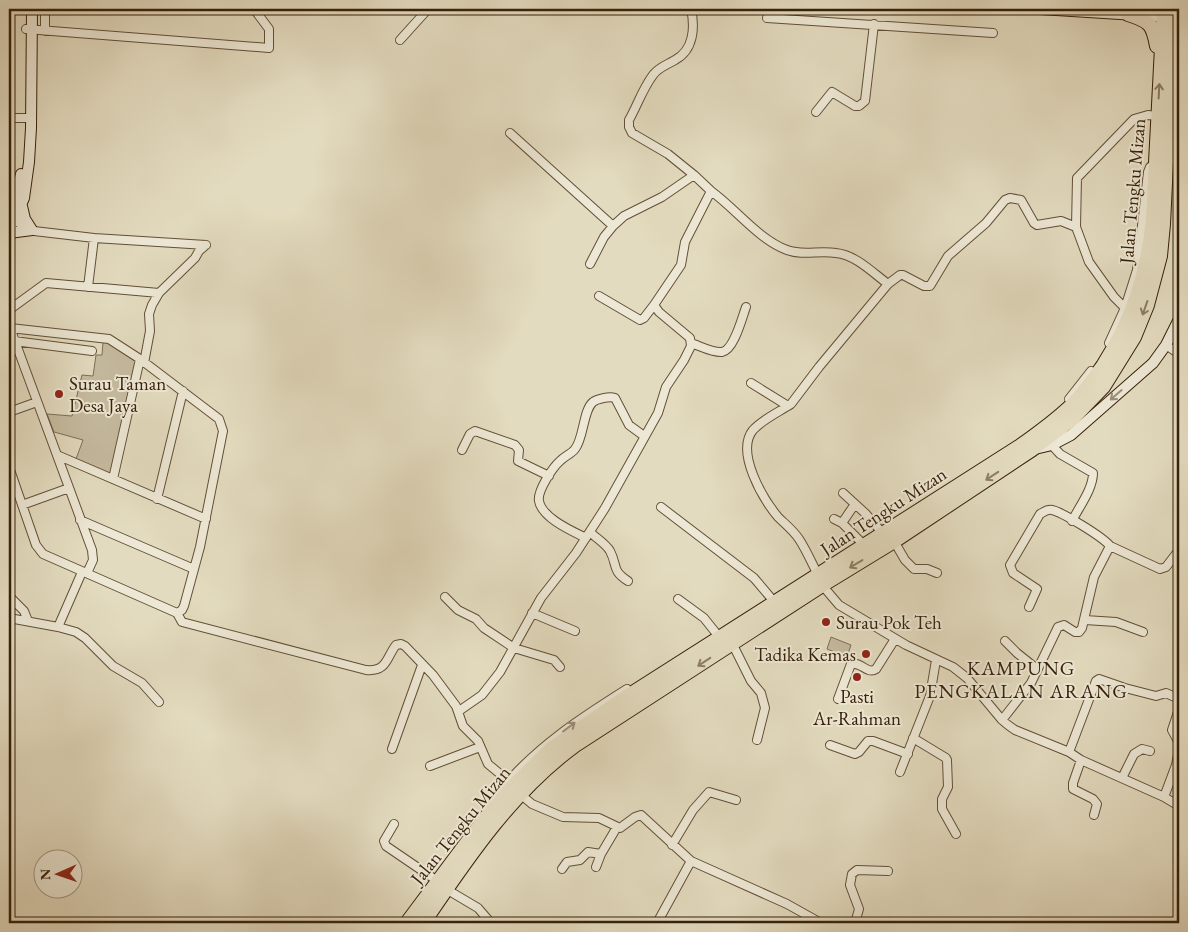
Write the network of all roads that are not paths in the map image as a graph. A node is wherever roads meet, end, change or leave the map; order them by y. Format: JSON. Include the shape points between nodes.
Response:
{"nodes":[{"id":1,"x":26,"y":9,"type":"edge"},
{"id":2,"x":32,"y":9,"type":"edge"},
{"id":3,"x":45,"y":9,"type":"edge"},
{"id":4,"x":254,"y":9,"type":"edge"},
{"id":5,"x":428,"y":9,"type":"edge"},
{"id":6,"x":691,"y":9,"type":"edge"},
{"id":7,"x":820,"y":9,"type":"edge"},
{"id":8,"x":1040,"y":9,"type":"edge"},
{"id":9,"x":1128,"y":14,"type":"junction"},
{"id":10,"x":1171,"y":14,"type":"edge"},
{"id":11,"x":767,"y":18,"type":"dead end"},
{"id":12,"x":819,"y":20,"type":"junction"},
{"id":13,"x":874,"y":24,"type":"junction"},
{"id":14,"x":29,"y":30,"type":"junction"},
{"id":15,"x":45,"y":31,"type":"junction"},
{"id":16,"x":993,"y":32,"type":"dead end"},
{"id":17,"x":1179,"y":34,"type":"edge"},
{"id":18,"x":400,"y":40,"type":"dead end"},
{"id":19,"x":1166,"y":61,"type":"junction"},
{"id":20,"x":816,"y":112,"type":"dead end"},
{"id":21,"x":1158,"y":116,"type":"junction"},
{"id":22,"x":9,"y":118,"type":"edge"},
{"id":23,"x":28,"y":118,"type":"junction"},
{"id":24,"x":510,"y":133,"type":"dead end"},
{"id":25,"x":1155,"y":162,"type":"junction"},
{"id":26,"x":694,"y":175,"type":"junction"},
{"id":27,"x":711,"y":191,"type":"junction"},
{"id":28,"x":22,"y":206,"type":"junction"},
{"id":29,"x":10,"y":220,"type":"edge"},
{"id":30,"x":613,"y":226,"type":"junction"},
{"id":31,"x":1076,"y":227,"type":"junction"},
{"id":32,"x":32,"y":230,"type":"junction"},
{"id":33,"x":9,"y":234,"type":"edge"},
{"id":34,"x":94,"y":238,"type":"junction"},
{"id":35,"x":590,"y":264,"type":"dead end"},
{"id":36,"x":888,"y":284,"type":"junction"},
{"id":37,"x":88,"y":287,"type":"junction"},
{"id":38,"x":159,"y":293,"type":"junction"},
{"id":39,"x":599,"y":296,"type":"dead end"},
{"id":40,"x":654,"y":305,"type":"junction"},
{"id":41,"x":746,"y":307,"type":"dead end"},
{"id":42,"x":1126,"y":308,"type":"junction"},
{"id":43,"x":9,"y":310,"type":"edge"},
{"id":44,"x":1179,"y":319,"type":"edge"},
{"id":45,"x":9,"y":327,"type":"edge"},
{"id":46,"x":14,"y":341,"type":"junction"},
{"id":47,"x":691,"y":343,"type":"junction"},
{"id":48,"x":1166,"y":345,"type":"junction"},
{"id":49,"x":92,"y":351,"type":"dead end"},
{"id":50,"x":1179,"y":354,"type":"edge"},
{"id":51,"x":142,"y":361,"type":"junction"},
{"id":52,"x":751,"y":383,"type":"dead end"},
{"id":53,"x":182,"y":391,"type":"junction"},
{"id":54,"x":37,"y":402,"type":"junction"},
{"id":55,"x":788,"y":406,"type":"junction"},
{"id":56,"x":9,"y":412,"type":"edge"},
{"id":57,"x":644,"y":436,"type":"junction"},
{"id":58,"x":1049,"y":442,"type":"junction"},
{"id":59,"x":462,"y":450,"type":"dead end"},
{"id":60,"x":57,"y":455,"type":"junction"},
{"id":61,"x":9,"y":467,"type":"edge"},
{"id":62,"x":549,"y":476,"type":"junction"},
{"id":63,"x":113,"y":479,"type":"junction"},
{"id":64,"x":68,"y":488,"type":"junction"},
{"id":65,"x":843,"y":493,"type":"dead end"},
{"id":66,"x":157,"y":499,"type":"junction"},
{"id":67,"x":855,"y":504,"type":"junction"},
{"id":68,"x":22,"y":505,"type":"junction"},
{"id":69,"x":661,"y":507,"type":"dead end"},
{"id":70,"x":80,"y":520,"type":"junction"},
{"id":71,"x":206,"y":520,"type":"junction"},
{"id":72,"x":1072,"y":521,"type":"junction"},
{"id":73,"x":879,"y":529,"type":"junction"},
{"id":74,"x":588,"y":535,"type":"junction"},
{"id":75,"x":860,"y":541,"type":"junction"},
{"id":76,"x":894,"y":541,"type":"junction"},
{"id":77,"x":1110,"y":546,"type":"junction"},
{"id":78,"x":1179,"y":550,"type":"edge"},
{"id":79,"x":194,"y":569,"type":"junction"},
{"id":80,"x":815,"y":569,"type":"junction"},
{"id":81,"x":85,"y":572,"type":"junction"},
{"id":82,"x":937,"y":574,"type":"dead end"},
{"id":83,"x":628,"y":581,"type":"dead end"},
{"id":84,"x":822,"y":584,"type":"junction"},
{"id":85,"x":9,"y":596,"type":"edge"},
{"id":86,"x":445,"y":597,"type":"dead end"},
{"id":87,"x":771,"y":598,"type":"junction"},
{"id":88,"x":678,"y":599,"type":"dead end"},
{"id":89,"x":1030,"y":607,"type":"dead end"},
{"id":90,"x":177,"y":613,"type":"junction"},
{"id":91,"x":532,"y":613,"type":"junction"},
{"id":92,"x":9,"y":618,"type":"edge"},
{"id":93,"x":1085,"y":620,"type":"junction"},
{"id":94,"x":28,"y":621,"type":"junction"},
{"id":95,"x":58,"y":626,"type":"junction"},
{"id":96,"x":574,"y":631,"type":"dead end"},
{"id":97,"x":716,"y":632,"type":"junction"},
{"id":98,"x":1143,"y":632,"type":"dead end"},
{"id":99,"x":895,"y":639,"type":"junction"},
{"id":100,"x":1005,"y":641,"type":"dead end"},
{"id":101,"x":732,"y":643,"type":"junction"},
{"id":102,"x":514,"y":648,"type":"junction"},
{"id":103,"x":936,"y":660,"type":"junction"},
{"id":104,"x":422,"y":665,"type":"junction"},
{"id":105,"x":560,"y":667,"type":"dead end"},
{"id":106,"x":1037,"y":669,"type":"junction"},
{"id":107,"x":838,"y":699,"type":"dead end"},
{"id":108,"x":1179,"y":699,"type":"edge"},
{"id":109,"x":159,"y":702,"type":"dead end"},
{"id":110,"x":1179,"y":709,"type":"edge"},
{"id":111,"x":459,"y":711,"type":"junction"},
{"id":112,"x":1002,"y":720,"type":"junction"},
{"id":113,"x":913,"y":738,"type":"junction"},
{"id":114,"x":757,"y":740,"type":"dead end"},
{"id":115,"x":1179,"y":743,"type":"edge"},
{"id":116,"x":830,"y":745,"type":"dead end"},
{"id":117,"x":480,"y":746,"type":"junction"},
{"id":118,"x":392,"y":749,"type":"dead end"},
{"id":119,"x":1179,"y":750,"type":"edge"},
{"id":120,"x":1150,"y":751,"type":"dead end"},
{"id":121,"x":1069,"y":752,"type":"junction"},
{"id":122,"x":908,"y":754,"type":"junction"},
{"id":123,"x":1081,"y":760,"type":"junction"},
{"id":124,"x":430,"y":766,"type":"dead end"},
{"id":125,"x":900,"y":772,"type":"dead end"},
{"id":126,"x":1122,"y":778,"type":"junction"},
{"id":127,"x":514,"y":786,"type":"junction"},
{"id":128,"x":1164,"y":797,"type":"junction"},
{"id":129,"x":736,"y":800,"type":"dead end"},
{"id":130,"x":1179,"y":806,"type":"edge"},
{"id":131,"x":1094,"y":815,"type":"dead end"},
{"id":132,"x":394,"y":824,"type":"dead end"},
{"id":133,"x":617,"y":827,"type":"junction"},
{"id":134,"x":956,"y":834,"type":"dead end"},
{"id":135,"x":672,"y":845,"type":"junction"},
{"id":136,"x":601,"y":854,"type":"junction"},
{"id":137,"x":691,"y":862,"type":"junction"},
{"id":138,"x":596,"y":867,"type":"dead end"},
{"id":139,"x":562,"y":869,"type":"dead end"},
{"id":140,"x":888,"y":871,"type":"dead end"},
{"id":141,"x":433,"y":878,"type":"junction"},
{"id":142,"x":446,"y":889,"type":"junction"},
{"id":143,"x":402,"y":923,"type":"edge"},
{"id":144,"x":407,"y":923,"type":"edge"},
{"id":145,"x":423,"y":923,"type":"edge"},
{"id":146,"x":491,"y":923,"type":"edge"},
{"id":147,"x":657,"y":923,"type":"edge"},
{"id":148,"x":821,"y":923,"type":"edge"},
{"id":149,"x":855,"y":923,"type":"edge"}],
"edges":[{"from":1,"to":14,"type":"street"},
{"from":2,"to":14,"type":"street"},
{"from":3,"to":15,"type":"street"},
{"from":4,"to":15,"type":"street","via":[[269,29],[269,48]]},
{"from":5,"to":18,"type":"street"},
{"from":6,"to":26,"type":"street","via":[[693,34],[688,47],[677,60],[662,66],[652,76],[629,120],[629,127],[632,133],[668,154]]},
{"from":7,"to":12,"type":"street"},
{"from":8,"to":9,"type":"street"},
{"from":9,"to":10,"type":"street"},
{"from":9,"to":19,"type":"highway","via":[[1143,19],[1154,29]]},
{"from":10,"to":19,"type":"highway","name":"Jalan Tengku Mizan"},
{"from":11,"to":12,"type":"street"},
{"from":12,"to":13,"type":"street"},
{"from":13,"to":16,"type":"street"},
{"from":13,"to":20,"type":"street","via":[[865,101],[856,106],[832,92]]},
{"from":14,"to":15,"type":"street"},
{"from":14,"to":23,"type":"street"},
{"from":17,"to":19,"type":"highway"},
{"from":21,"to":19,"type":"highway","name":"Jalan Tengku Mizan","one_way":true},
{"from":19,"to":58,"type":"highway","name":"Jalan Tengku Mizan","one_way":true,"via":[[1163,224],[1160,256],[1147,305],[1134,337],[1103,386]]},
{"from":21,"to":25,"type":"highway","name":"Jalan Tengku Mizan"},
{"from":21,"to":31,"type":"street","via":[[1134,119],[1079,175]]},
{"from":22,"to":23,"type":"street"},
{"from":23,"to":28,"type":"street","via":[[29,162]]},
{"from":23,"to":29,"type":"street","via":[[22,172]]},
{"from":24,"to":30,"type":"street"},
{"from":25,"to":42,"type":"street","via":[[1148,172],[1138,262]]},
{"from":25,"to":127,"type":"highway","name":"Jalan Tengku Mizan","via":[[1149,253],[1137,300],[1117,344],[1092,382],[1071,406],[1019,448],[622,700],[551,749]]},
{"from":26,"to":27,"type":"street"},
{"from":26,"to":30,"type":"street"},
{"from":27,"to":36,"type":"street","via":[[765,238],[785,249],[800,254],[836,252],[851,257]]},
{"from":27,"to":40,"type":"street","via":[[685,242],[681,265]]},
{"from":28,"to":29,"type":"street"},
{"from":28,"to":32,"type":"street"},
{"from":29,"to":32,"type":"street"},
{"from":30,"to":35,"type":"street"},
{"from":31,"to":36,"type":"street","via":[[1061,220],[1037,225],[1021,200],[1010,198],[948,256],[930,286],[903,275]]},
{"from":31,"to":42,"type":"street","via":[[1089,262]]},
{"from":32,"to":33,"type":"street"},
{"from":32,"to":34,"type":"street"},
{"from":34,"to":37,"type":"street"},
{"from":34,"to":38,"type":"street","via":[[206,245]]},
{"from":36,"to":55,"type":"street"},
{"from":37,"to":38,"type":"street"},
{"from":37,"to":43,"type":"street","via":[[46,283]]},
{"from":38,"to":51,"type":"street","via":[[150,309],[150,331]]},
{"from":39,"to":40,"type":"street","via":[[640,320]]},
{"from":40,"to":47,"type":"street","via":[[690,338]]},
{"from":41,"to":47,"type":"street","via":[[732,344],[726,350],[714,351]]},
{"from":42,"to":73,"type":"street","via":[[1093,370],[1057,410],[989,460]]},
{"from":44,"to":48,"type":"street"},
{"from":45,"to":46,"type":"street"},
{"from":45,"to":51,"type":"street","via":[[109,339]]},
{"from":46,"to":49,"type":"street"},
{"from":46,"to":54,"type":"street"},
{"from":47,"to":57,"type":"street"},
{"from":48,"to":50,"type":"street"},
{"from":48,"to":58,"type":"street","one_way":true,"via":[[1153,363],[1071,435]]},
{"from":51,"to":53,"type":"street"},
{"from":51,"to":63,"type":"street"},
{"from":52,"to":55,"type":"street"},
{"from":53,"to":66,"type":"street"},
{"from":53,"to":71,"type":"street","via":[[219,419],[223,431]]},
{"from":54,"to":56,"type":"street"},
{"from":54,"to":60,"type":"street"},
{"from":55,"to":80,"type":"street","via":[[754,430],[748,442],[749,465],[773,511],[800,540]]},
{"from":57,"to":62,"type":"street","via":[[630,425],[615,398],[596,401],[590,406],[580,442]]},
{"from":57,"to":74,"type":"street"},
{"from":58,"to":72,"type":"street","via":[[1060,454],[1093,473],[1089,489]]},
{"from":58,"to":76,"type":"highway","name":"Jalan Tengku Mizan","one_way":true},
{"from":59,"to":62,"type":"street","via":[[475,431],[518,446],[518,461]]},
{"from":60,"to":63,"type":"street"},
{"from":60,"to":64,"type":"street"},
{"from":61,"to":68,"type":"street"},
{"from":62,"to":74,"type":"street","via":[[539,495],[540,503],[552,519]]},
{"from":63,"to":66,"type":"street"},
{"from":64,"to":68,"type":"street"},
{"from":64,"to":70,"type":"street"},
{"from":65,"to":67,"type":"street"},
{"from":66,"to":71,"type":"street"},
{"from":67,"to":73,"type":"street"},
{"from":67,"to":75,"type":"street","via":[[838,521]]},
{"from":68,"to":81,"type":"street","via":[[36,545],[43,554]]},
{"from":69,"to":87,"type":"street","via":[[754,578]]},
{"from":70,"to":79,"type":"street"},
{"from":70,"to":81,"type":"street","via":[[93,560]]},
{"from":71,"to":79,"type":"street"},
{"from":72,"to":77,"type":"street","via":[[1102,537]]},
{"from":72,"to":89,"type":"street","via":[[1051,510],[1040,514],[1010,565],[1013,573],[1037,588]]},
{"from":73,"to":75,"type":"street"},
{"from":74,"to":83,"type":"street","via":[[609,549],[616,570]]},
{"from":74,"to":91,"type":"street"},
{"from":75,"to":80,"type":"street"},
{"from":76,"to":82,"type":"street","via":[[914,569],[927,569]]},
{"from":76,"to":84,"type":"highway","name":"Jalan Tengku Mizan","one_way":true},
{"from":77,"to":78,"type":"street","via":[[1160,569],[1166,567]]},
{"from":77,"to":93,"type":"street","via":[[1094,577]]},
{"from":79,"to":90,"type":"street","via":[[184,606]]},
{"from":80,"to":87,"type":"street"},
{"from":81,"to":90,"type":"street"},
{"from":81,"to":95,"type":"street"},
{"from":84,"to":99,"type":"street","via":[[839,605]]},
{"from":84,"to":101,"type":"highway","name":"Jalan Tengku Mizan"},
{"from":85,"to":94,"type":"street","via":[[24,611]]},
{"from":86,"to":102,"type":"street","via":[[458,610],[476,619]]},
{"from":87,"to":97,"type":"street"},
{"from":88,"to":97,"type":"street","via":[[704,618]]},
{"from":90,"to":104,"type":"street","via":[[186,624],[366,670],[379,669],[386,664],[394,647],[399,644],[405,646]]},
{"from":91,"to":96,"type":"street"},
{"from":91,"to":102,"type":"street"},
{"from":92,"to":94,"type":"street"},
{"from":93,"to":98,"type":"street","via":[[1116,622]]},
{"from":93,"to":106,"type":"street","via":[[1079,632],[1064,625],[1058,627]]},
{"from":94,"to":95,"type":"street"},
{"from":95,"to":109,"type":"street","via":[[85,638],[113,666],[142,684]]},
{"from":127,"to":97,"type":"street","one_way":true,"via":[[534,754],[582,717]]},
{"from":99,"to":103,"type":"street"},
{"from":99,"to":107,"type":"street","via":[[873,671],[857,663],[849,666]]},
{"from":100,"to":106,"type":"street"},
{"from":101,"to":114,"type":"street","via":[[751,681],[761,693],[765,708]]},
{"from":101,"to":127,"type":"highway","name":"Jalan Tengku Mizan","one_way":true},
{"from":102,"to":105,"type":"street","via":[[554,660]]},
{"from":102,"to":111,"type":"street","via":[[486,691]]},
{"from":103,"to":112,"type":"street","via":[[967,678]]},
{"from":103,"to":113,"type":"street","via":[[930,696]]},
{"from":104,"to":111,"type":"street"},
{"from":104,"to":118,"type":"street"},
{"from":106,"to":112,"type":"street","via":[[1031,683]]},
{"from":108,"to":121,"type":"street","via":[[1166,693],[1156,696],[1099,679]]},
{"from":110,"to":115,"type":"street","via":[[1172,730]]},
{"from":111,"to":117,"type":"street","via":[[463,726]]},
{"from":112,"to":121,"type":"street","via":[[1015,730]]},
{"from":113,"to":122,"type":"street"},
{"from":113,"to":134,"type":"street","via":[[947,760],[948,787],[942,809]]},
{"from":116,"to":122,"type":"street","via":[[855,754],[868,741],[873,741]]},
{"from":117,"to":124,"type":"street"},
{"from":117,"to":127,"type":"street","via":[[488,764]]},
{"from":119,"to":128,"type":"street"},
{"from":120,"to":126,"type":"street","via":[[1142,749],[1134,754]]},
{"from":121,"to":123,"type":"street"},
{"from":122,"to":125,"type":"street"},
{"from":123,"to":126,"type":"street"},
{"from":123,"to":131,"type":"street","via":[[1074,789],[1097,804]]},
{"from":126,"to":128,"type":"street"},
{"from":127,"to":133,"type":"street","via":[[532,804],[563,817],[599,818]]},
{"from":127,"to":141,"type":"street","via":[[467,831]]},
{"from":127,"to":142,"type":"highway","name":"Jalan Tengku Mizan"},
{"from":127,"to":144,"type":"highway","name":"Jalan Tengku Mizan","via":[[499,800]]},
{"from":128,"to":130,"type":"street"},
{"from":129,"to":135,"type":"street","via":[[709,792]]},
{"from":132,"to":141,"type":"street","via":[[384,841],[386,846]]},
{"from":133,"to":135,"type":"street","via":[[623,827],[641,815]]},
{"from":133,"to":136,"type":"street"},
{"from":135,"to":137,"type":"street"},
{"from":136,"to":138,"type":"street"},
{"from":136,"to":139,"type":"street","via":[[588,852],[580,860],[567,862]]},
{"from":137,"to":147,"type":"street"},
{"from":137,"to":148,"type":"street"},
{"from":140,"to":149,"type":"street","via":[[858,870],[852,874],[850,885],[859,909]]},
{"from":141,"to":143,"type":"street"},
{"from":142,"to":145,"type":"highway","name":"Jalan Tengku Mizan"},
{"from":142,"to":146,"type":"street","via":[[478,908]]}]}
